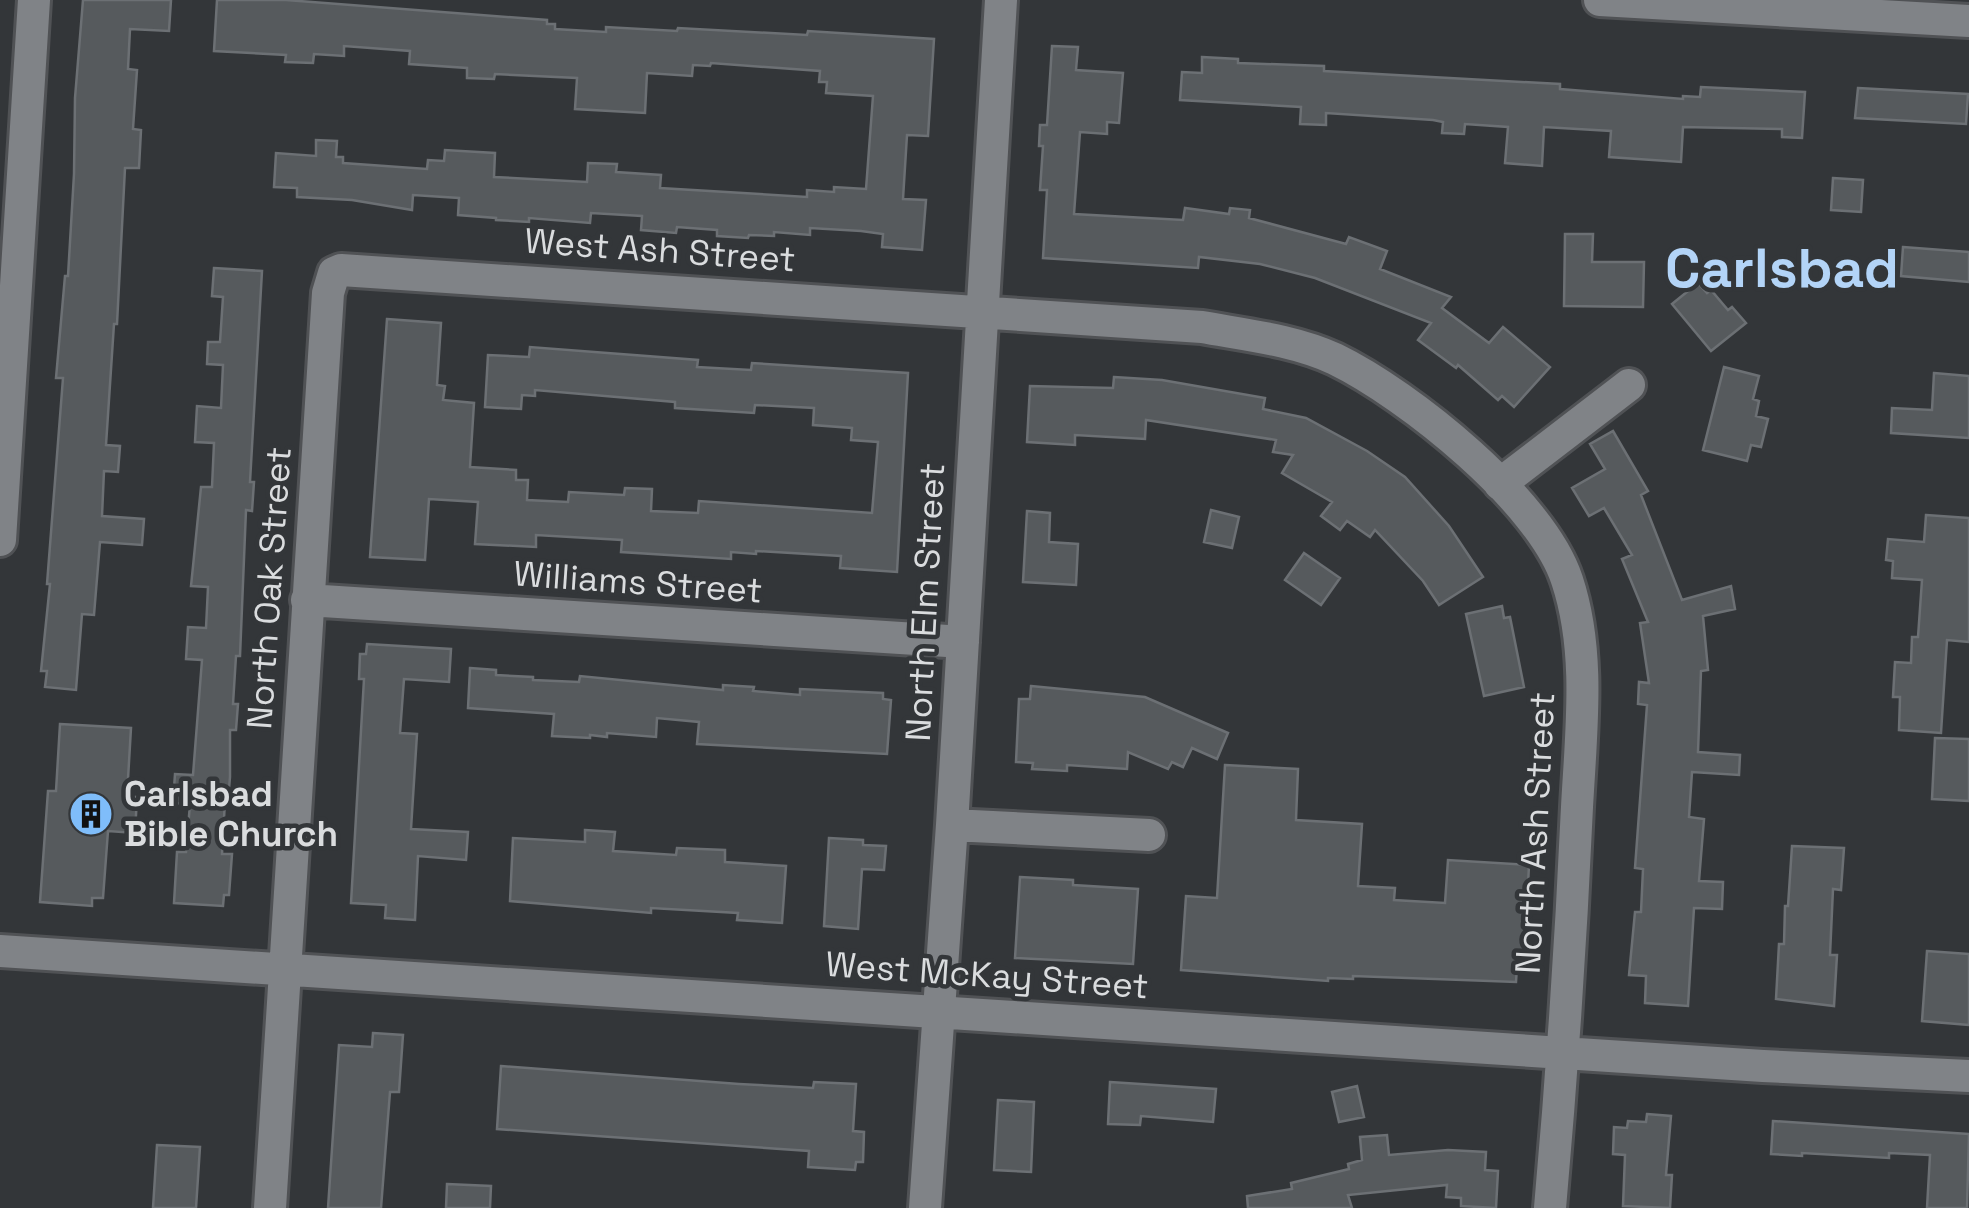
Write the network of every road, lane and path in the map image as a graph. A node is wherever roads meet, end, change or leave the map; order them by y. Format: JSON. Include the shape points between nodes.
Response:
{"nodes":[{"id":1,"x":34,"y":0,"type":"edge"},
{"id":2,"x":1002,"y":0,"type":"edge"},
{"id":3,"x":1600,"y":0,"type":"edge"},
{"id":4,"x":1658,"y":2,"type":"edge"},
{"id":5,"x":1969,"y":22,"type":"edge"},
{"id":6,"x":334,"y":273,"type":"joint"},
{"id":7,"x":982,"y":312,"type":"junction"},
{"id":8,"x":1629,"y":385,"type":"dead end"},
{"id":9,"x":4,"y":421,"type":"edge"},
{"id":10,"x":1500,"y":484,"type":"junction"},
{"id":11,"x":0,"y":540,"type":"edge"},
{"id":12,"x":307,"y":600,"type":"junction"},
{"id":13,"x":963,"y":642,"type":"junction"},
{"id":14,"x":952,"y":825,"type":"junction"},
{"id":15,"x":1149,"y":835,"type":"dead end"},
{"id":16,"x":0,"y":951,"type":"edge"},
{"id":17,"x":286,"y":971,"type":"junction"},
{"id":18,"x":938,"y":1011,"type":"junction"},
{"id":19,"x":1564,"y":1052,"type":"junction"},
{"id":20,"x":1969,"y":1076,"type":"edge"},
{"id":21,"x":270,"y":1208,"type":"edge"},
{"id":22,"x":925,"y":1208,"type":"edge"},
{"id":23,"x":1550,"y":1208,"type":"edge"}],
"edges":[{"from":1,"to":9,"type":"street"},
{"from":2,"to":7,"type":"street","name":"North Elm Street"},
{"from":3,"to":4,"type":"street"},
{"from":4,"to":5,"type":"street"},
{"from":6,"to":7,"type":"street","name":"West Ash Street"},
{"from":6,"to":12,"type":"street","name":"North Oak Street"},
{"from":7,"to":10,"type":"street","name":"North Ash Street","via":[[1202,326],[1294,345],[1378,383],[1472,454]]},
{"from":7,"to":13,"type":"street","name":"North Elm Street"},
{"from":8,"to":10,"type":"street"},
{"from":9,"to":11,"type":"street"},
{"from":10,"to":19,"type":"street","name":"North Ash Street","via":[[1544,537],[1578,620],[1582,687]]},
{"from":12,"to":13,"type":"street","name":"Williams Street"},
{"from":12,"to":17,"type":"street","name":"North Oak Street"},
{"from":13,"to":14,"type":"street","name":"North Elm Street"},
{"from":14,"to":15,"type":"street"},
{"from":14,"to":18,"type":"street","name":"North Elm Street"},
{"from":16,"to":17,"type":"street","name":"West McKay Street"},
{"from":17,"to":18,"type":"street","name":"West McKay Street"},
{"from":17,"to":21,"type":"street","name":"North Oak Street"},
{"from":18,"to":19,"type":"street","name":"West McKay Street"},
{"from":18,"to":22,"type":"street","name":"North Elm Street"},
{"from":19,"to":20,"type":"street","name":"West McKay Street"},
{"from":19,"to":23,"type":"street","name":"North Ash Street"}]}
